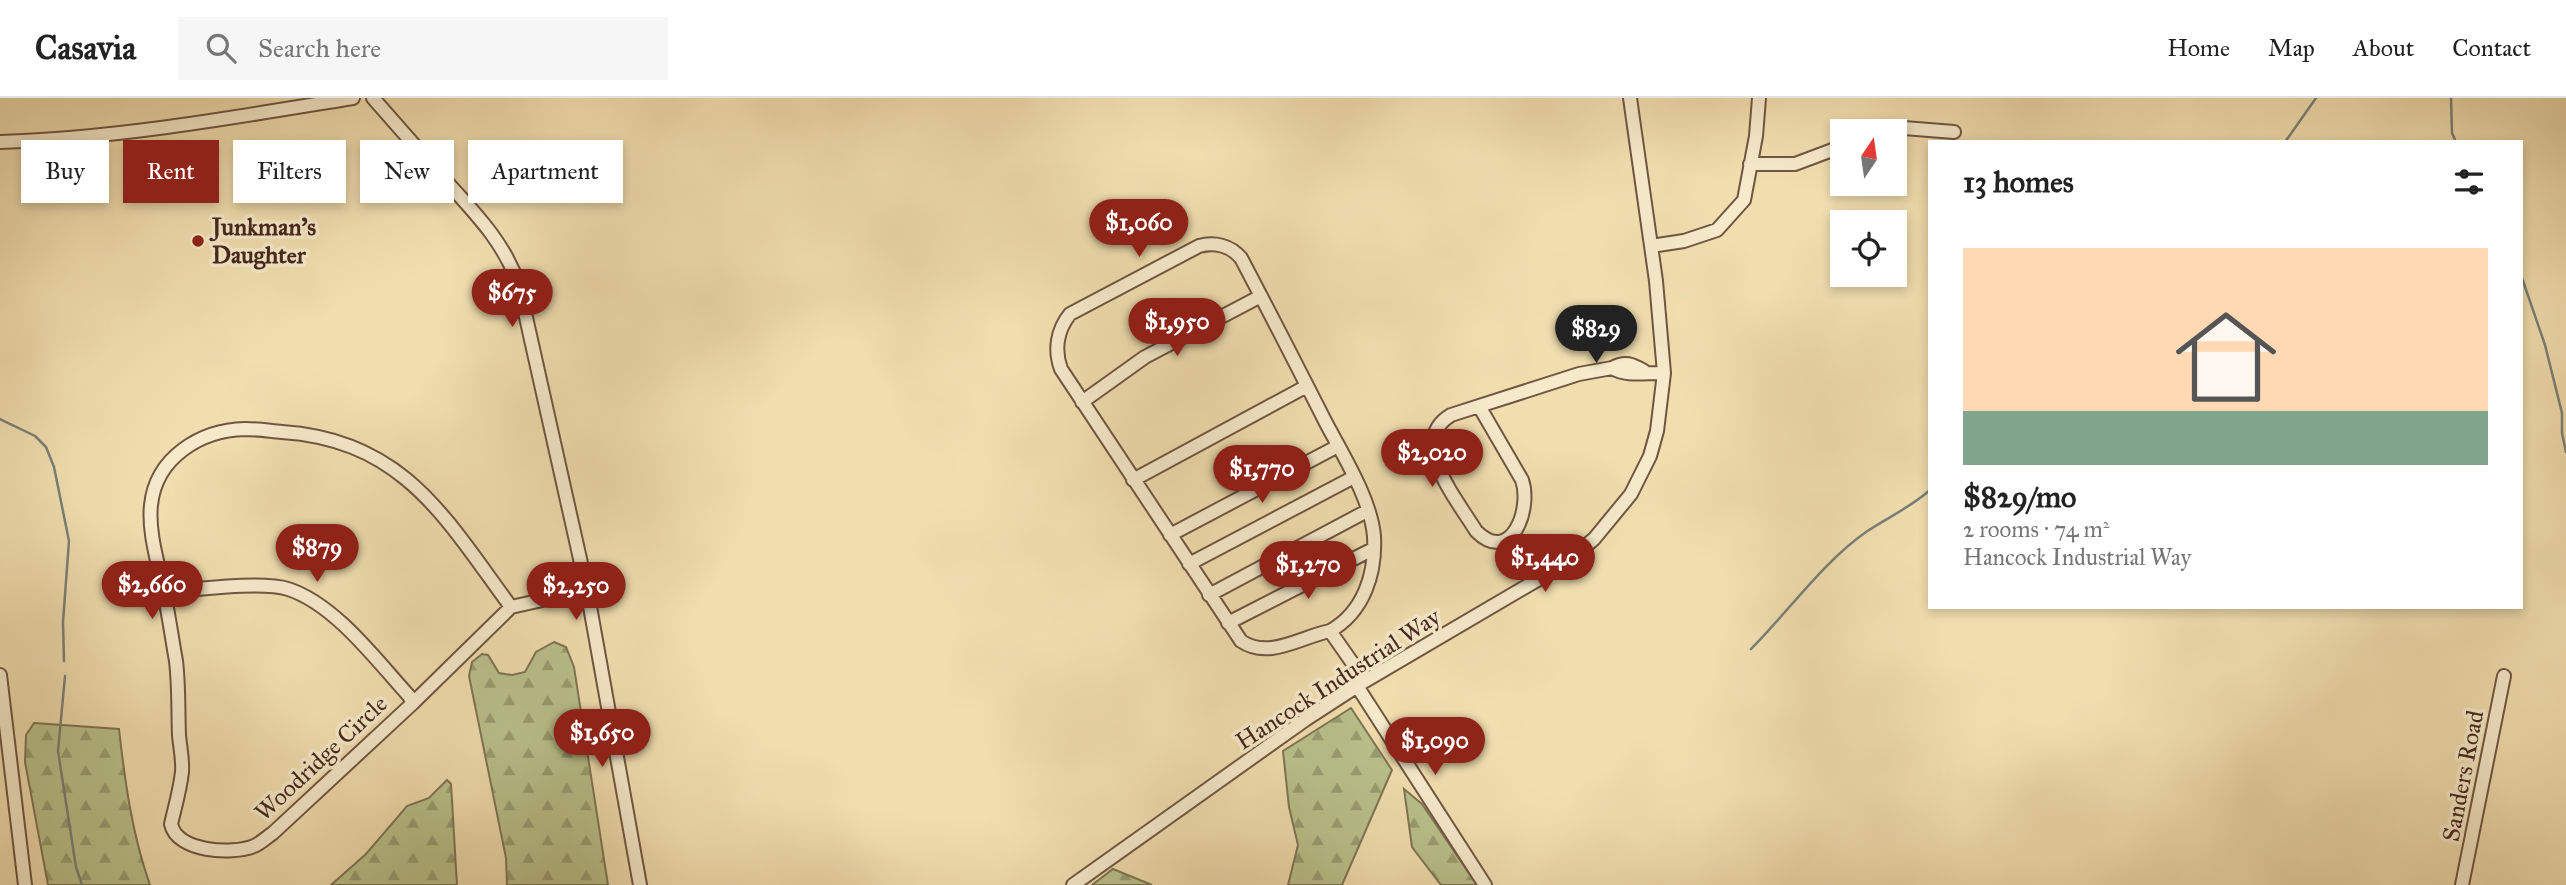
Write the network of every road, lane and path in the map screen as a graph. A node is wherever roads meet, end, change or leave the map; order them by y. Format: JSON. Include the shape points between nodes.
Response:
{"nodes":[{"id":1,"x":353,"y":98,"type":"edge"},
{"id":2,"x":373,"y":98,"type":"edge"},
{"id":3,"x":1630,"y":98,"type":"edge"},
{"id":4,"x":1759,"y":98,"type":"edge"},
{"id":5,"x":1908,"y":128,"type":"edge"},
{"id":6,"x":1954,"y":132,"type":"dead end"},
{"id":7,"x":0,"y":142,"type":"edge"},
{"id":8,"x":1830,"y":151,"type":"edge"},
{"id":9,"x":1750,"y":164,"type":"junction"},
{"id":10,"x":1651,"y":246,"type":"junction"},
{"id":11,"x":1261,"y":296,"type":"junction"},
{"id":12,"x":1664,"y":373,"type":"junction"},
{"id":13,"x":1307,"y":386,"type":"junction"},
{"id":14,"x":1082,"y":402,"type":"junction"},
{"id":15,"x":1479,"y":406,"type":"junction"},
{"id":16,"x":1338,"y":446,"type":"junction"},
{"id":17,"x":1353,"y":477,"type":"junction"},
{"id":18,"x":1133,"y":480,"type":"junction"},
{"id":19,"x":1367,"y":511,"type":"junction"},
{"id":20,"x":1170,"y":535,"type":"junction"},
{"id":21,"x":1373,"y":549,"type":"junction"},
{"id":22,"x":1189,"y":564,"type":"junction"},
{"id":23,"x":587,"y":590,"type":"junction"},
{"id":24,"x":164,"y":593,"type":"junction"},
{"id":25,"x":1209,"y":595,"type":"junction"},
{"id":26,"x":511,"y":607,"type":"junction"},
{"id":27,"x":1228,"y":623,"type":"junction"},
{"id":28,"x":1330,"y":631,"type":"junction"},
{"id":29,"x":0,"y":675,"type":"edge"},
{"id":30,"x":2504,"y":676,"type":"dead end"},
{"id":31,"x":1361,"y":684,"type":"junction"},
{"id":32,"x":413,"y":704,"type":"junction"},
{"id":33,"x":14,"y":797,"type":"junction"},
{"id":34,"x":0,"y":802,"type":"edge"},
{"id":35,"x":25,"y":885,"type":"edge"},
{"id":36,"x":639,"y":885,"type":"edge"},
{"id":37,"x":1073,"y":885,"type":"edge"},
{"id":38,"x":1485,"y":885,"type":"edge"},
{"id":39,"x":2462,"y":885,"type":"edge"}],
"edges":[{"from":1,"to":7,"type":"street","via":[[204,123]]},
{"from":2,"to":23,"type":"street","via":[[471,208],[512,265]]},
{"from":3,"to":10,"type":"street","name":"Hancock Industrial Way"},
{"from":4,"to":9,"type":"street"},
{"from":5,"to":6,"type":"street"},
{"from":8,"to":9,"type":"street","via":[[1795,164]]},
{"from":9,"to":10,"type":"street","via":[[1744,200],[1717,230]]},
{"from":10,"to":12,"type":"street","name":"Hancock Industrial Way"},
{"from":11,"to":13,"type":"street"},
{"from":11,"to":14,"type":"street","via":[[1145,357]]},
{"from":11,"to":14,"type":"street","via":[[1237,253],[1210,243],[1070,314],[1058,340],[1058,360]]},
{"from":12,"to":15,"type":"street","via":[[1625,364]]},
{"from":12,"to":31,"type":"street","name":"Hancock Industrial Way","via":[[1650,456],[1631,494],[1594,539],[1561,566]]},
{"from":13,"to":16,"type":"street"},
{"from":13,"to":18,"type":"street"},
{"from":14,"to":18,"type":"street"},
{"from":15,"to":15,"type":"street","via":[[1443,420],[1434,433],[1433,451],[1476,531],[1500,542],[1508,539],[1522,517],[1525,490]]},
{"from":16,"to":17,"type":"street"},
{"from":16,"to":20,"type":"street"},
{"from":17,"to":19,"type":"street"},
{"from":17,"to":22,"type":"street"},
{"from":18,"to":20,"type":"street"},
{"from":19,"to":21,"type":"street"},
{"from":19,"to":25,"type":"street"},
{"from":20,"to":22,"type":"street"},
{"from":21,"to":27,"type":"street"},
{"from":21,"to":28,"type":"street","via":[[1363,597],[1353,614]]},
{"from":22,"to":25,"type":"street"},
{"from":23,"to":26,"type":"street"},
{"from":23,"to":36,"type":"street"},
{"from":24,"to":26,"type":"street","name":"Woodridge Circle","via":[[151,511],[158,480],[186,446],[245,429],[293,432],[342,443],[381,459],[438,508]]},
{"from":24,"to":32,"type":"street","via":[[239,587],[293,591],[314,601],[344,628]]},
{"from":24,"to":32,"type":"street","name":"Woodridge Circle","via":[[179,711],[182,771],[171,824],[177,838],[219,851],[255,845]]},
{"from":25,"to":27,"type":"street"},
{"from":26,"to":32,"type":"street","name":"Woodridge Circle"},
{"from":27,"to":28,"type":"street","via":[[1241,641],[1262,649]]},
{"from":28,"to":31,"type":"street"},
{"from":29,"to":33,"type":"street"},
{"from":30,"to":39,"type":"street","name":"Sanders Road"},
{"from":31,"to":37,"type":"street","name":"Hancock Industrial Way"},
{"from":31,"to":38,"type":"street"},
{"from":33,"to":34,"type":"street"},
{"from":33,"to":35,"type":"street"}]}
